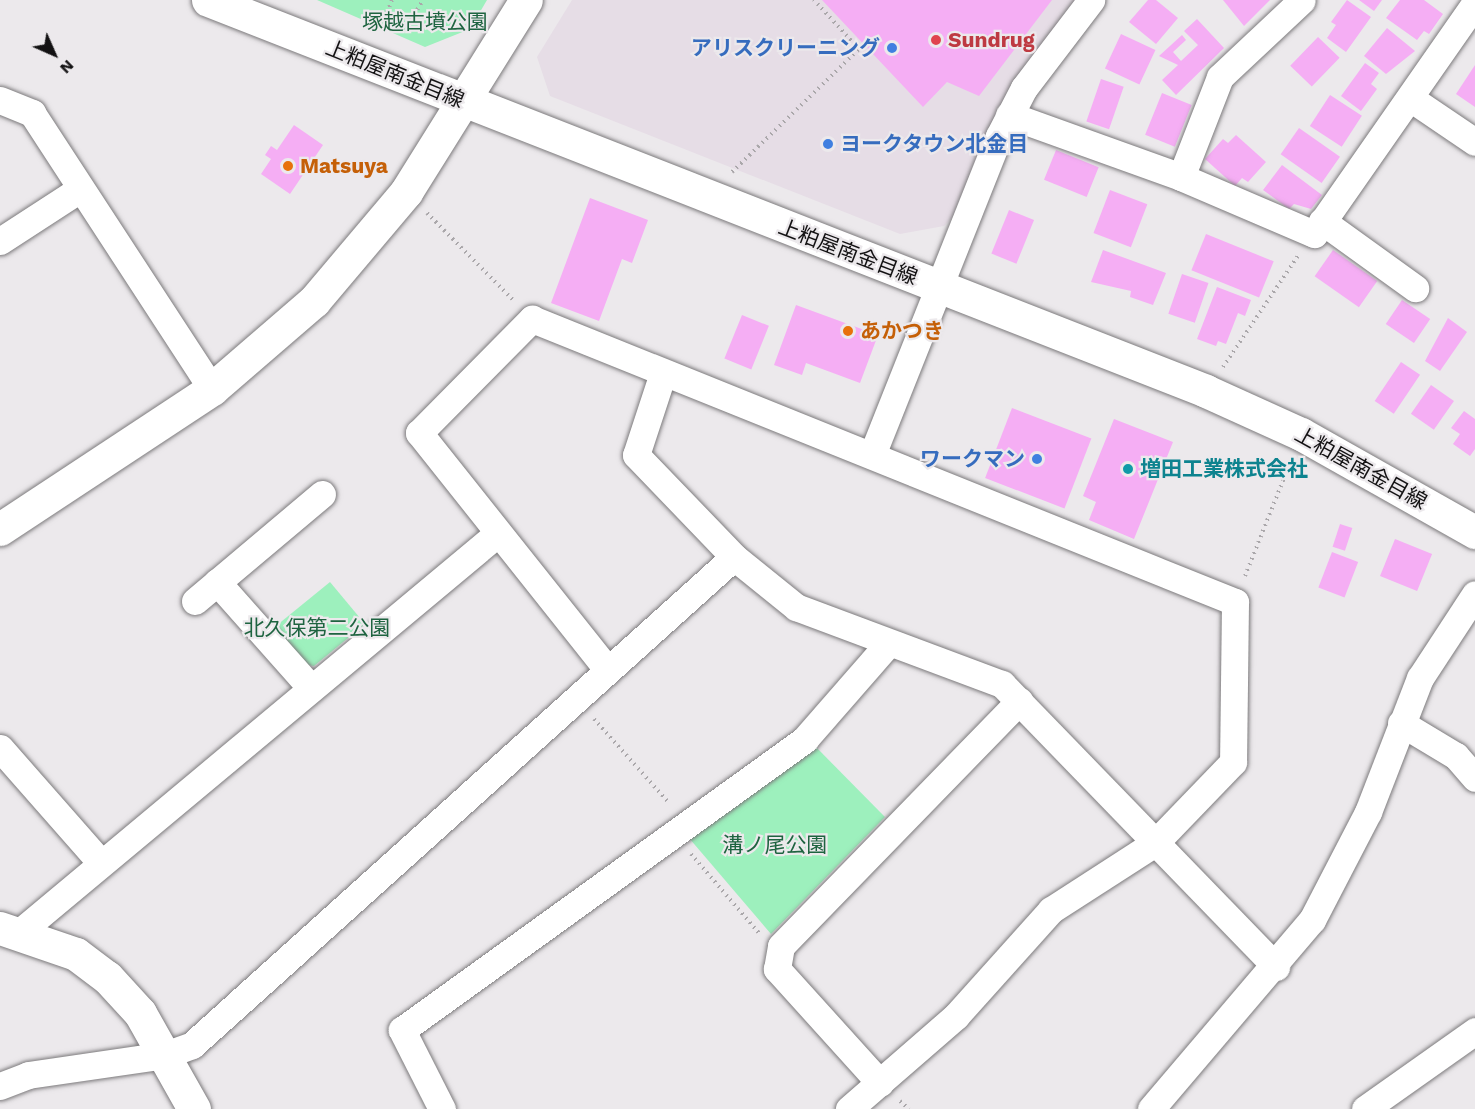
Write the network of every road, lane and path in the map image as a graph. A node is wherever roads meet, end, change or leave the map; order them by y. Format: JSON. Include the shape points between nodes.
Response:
{"nodes":[{"id":1,"x":208,"y":0,"type":"edge"},
{"id":2,"x":392,"y":0,"type":"edge"},
{"id":3,"x":423,"y":0,"type":"edge"},
{"id":4,"x":526,"y":0,"type":"edge"},
{"id":5,"x":814,"y":0,"type":"edge"},
{"id":6,"x":1090,"y":0,"type":"edge"},
{"id":7,"x":1302,"y":0,"type":"edge"},
{"id":8,"x":1475,"y":3,"type":"edge"},
{"id":9,"x":1410,"y":98,"type":"junction"},
{"id":10,"x":0,"y":100,"type":"edge"},
{"id":11,"x":466,"y":102,"type":"junction"},
{"id":12,"x":1009,"y":115,"type":"junction"},
{"id":13,"x":1475,"y":142,"type":"edge"},
{"id":14,"x":727,"y":177,"type":"dead end"},
{"id":15,"x":1180,"y":177,"type":"junction"},
{"id":16,"x":80,"y":189,"type":"junction"},
{"id":17,"x":406,"y":192,"type":"junction"},
{"id":18,"x":1322,"y":221,"type":"junction"},
{"id":19,"x":0,"y":241,"type":"edge"},
{"id":20,"x":1302,"y":249,"type":"dead end"},
{"id":21,"x":938,"y":287,"type":"junction"},
{"id":22,"x":1415,"y":288,"type":"dead end"},
{"id":23,"x":532,"y":319,"type":"junction"},
{"id":24,"x":1221,"y":370,"type":"dead end"},
{"id":25,"x":663,"y":373,"type":"junction"},
{"id":26,"x":212,"y":389,"type":"junction"},
{"id":27,"x":1301,"y":434,"type":"junction"},
{"id":28,"x":872,"y":455,"type":"junction"},
{"id":29,"x":322,"y":494,"type":"dead end"},
{"id":30,"x":0,"y":530,"type":"edge"},
{"id":31,"x":1475,"y":532,"type":"edge"},
{"id":32,"x":497,"y":534,"type":"junction"},
{"id":33,"x":734,"y":557,"type":"junction"},
{"id":34,"x":218,"y":582,"type":"junction"},
{"id":35,"x":1475,"y":594,"type":"edge"},
{"id":36,"x":195,"y":601,"type":"dead end"},
{"id":37,"x":1235,"y":602,"type":"junction"},
{"id":38,"x":888,"y":644,"type":"junction"},
{"id":39,"x":607,"y":669,"type":"junction"},
{"id":40,"x":311,"y":688,"type":"junction"},
{"id":41,"x":575,"y":699,"type":"junction"},
{"id":42,"x":1019,"y":701,"type":"junction"},
{"id":43,"x":1401,"y":723,"type":"junction"},
{"id":44,"x":0,"y":748,"type":"edge"},
{"id":45,"x":1475,"y":778,"type":"edge"},
{"id":46,"x":681,"y":828,"type":"junction"},
{"id":47,"x":1155,"y":843,"type":"junction"},
{"id":48,"x":101,"y":862,"type":"junction"},
{"id":49,"x":10,"y":930,"type":"edge"},
{"id":50,"x":767,"y":942,"type":"dead end"},
{"id":51,"x":1276,"y":967,"type":"junction"},
{"id":52,"x":1475,"y":1031,"type":"edge"},
{"id":53,"x":165,"y":1055,"type":"junction"},
{"id":54,"x":880,"y":1083,"type":"junction"},
{"id":55,"x":0,"y":1086,"type":"edge"},
{"id":56,"x":194,"y":1109,"type":"edge"},
{"id":57,"x":442,"y":1109,"type":"edge"},
{"id":58,"x":849,"y":1109,"type":"edge"},
{"id":59,"x":1151,"y":1109,"type":"edge"},
{"id":60,"x":1365,"y":1109,"type":"edge"}],
"edges":[{"from":1,"to":11,"type":"main road","name":"上粕屋南金目線"},
{"from":2,"to":3,"type":"path","via":[[386,15],[408,25]]},
{"from":4,"to":11,"type":"main road"},
{"from":5,"to":14,"type":"path","via":[[859,49]]},
{"from":6,"to":12,"type":"street"},
{"from":7,"to":15,"type":"street","via":[[1220,77]]},
{"from":8,"to":9,"type":"street"},
{"from":9,"to":13,"type":"street"},
{"from":9,"to":18,"type":"street"},
{"from":10,"to":16,"type":"street","via":[[32,113]]},
{"from":11,"to":17,"type":"main road"},
{"from":11,"to":21,"type":"main road","name":"上粕屋南金目線"},
{"from":12,"to":15,"type":"street"},
{"from":12,"to":21,"type":"street"},
{"from":15,"to":18,"type":"street","via":[[1314,234]]},
{"from":16,"to":19,"type":"street"},
{"from":16,"to":26,"type":"street"},
{"from":17,"to":23,"type":"path"},
{"from":17,"to":26,"type":"main road","via":[[314,301]]},
{"from":18,"to":22,"type":"street"},
{"from":20,"to":24,"type":"path"},
{"from":21,"to":27,"type":"main road","name":"上粕屋南金目線"},
{"from":21,"to":28,"type":"street"},
{"from":23,"to":25,"type":"street"},
{"from":23,"to":32,"type":"street","via":[[418,433]]},
{"from":25,"to":28,"type":"street"},
{"from":25,"to":33,"type":"street","via":[[636,455]]},
{"from":26,"to":30,"type":"main road"},
{"from":27,"to":31,"type":"main road","name":"上粕屋南金目線"},
{"from":27,"to":37,"type":"path"},
{"from":28,"to":37,"type":"street"},
{"from":29,"to":34,"type":"street"},
{"from":32,"to":39,"type":"street"},
{"from":32,"to":40,"type":"street"},
{"from":33,"to":38,"type":"street","via":[[796,607]]},
{"from":33,"to":39,"type":"street"},
{"from":34,"to":36,"type":"street"},
{"from":34,"to":40,"type":"street"},
{"from":35,"to":43,"type":"street","via":[[1420,678]]},
{"from":37,"to":47,"type":"street","via":[[1233,762]]},
{"from":38,"to":42,"type":"street","via":[[1002,684]]},
{"from":38,"to":46,"type":"street","via":[[805,739]]},
{"from":39,"to":41,"type":"street"},
{"from":40,"to":48,"type":"street"},
{"from":41,"to":46,"type":"path"},
{"from":41,"to":53,"type":"street","via":[[192,1045]]},
{"from":42,"to":47,"type":"street"},
{"from":42,"to":54,"type":"street","via":[[781,946],[777,969]]},
{"from":43,"to":45,"type":"street","via":[[1456,756]]},
{"from":43,"to":51,"type":"street","via":[[1341,870]]},
{"from":44,"to":48,"type":"street"},
{"from":46,"to":50,"type":"path"},
{"from":46,"to":57,"type":"street","via":[[402,1030]]},
{"from":47,"to":51,"type":"street"},
{"from":47,"to":54,"type":"street","via":[[1051,910],[956,1016]]},
{"from":48,"to":49,"type":"street"},
{"from":49,"to":53,"type":"main road","via":[[76,954],[107,977],[140,1013]]},
{"from":51,"to":59,"type":"street"},
{"from":52,"to":60,"type":"street"},
{"from":53,"to":55,"type":"street","via":[[28,1075]]},
{"from":53,"to":56,"type":"main road"},
{"from":54,"to":58,"type":"street"}]}
